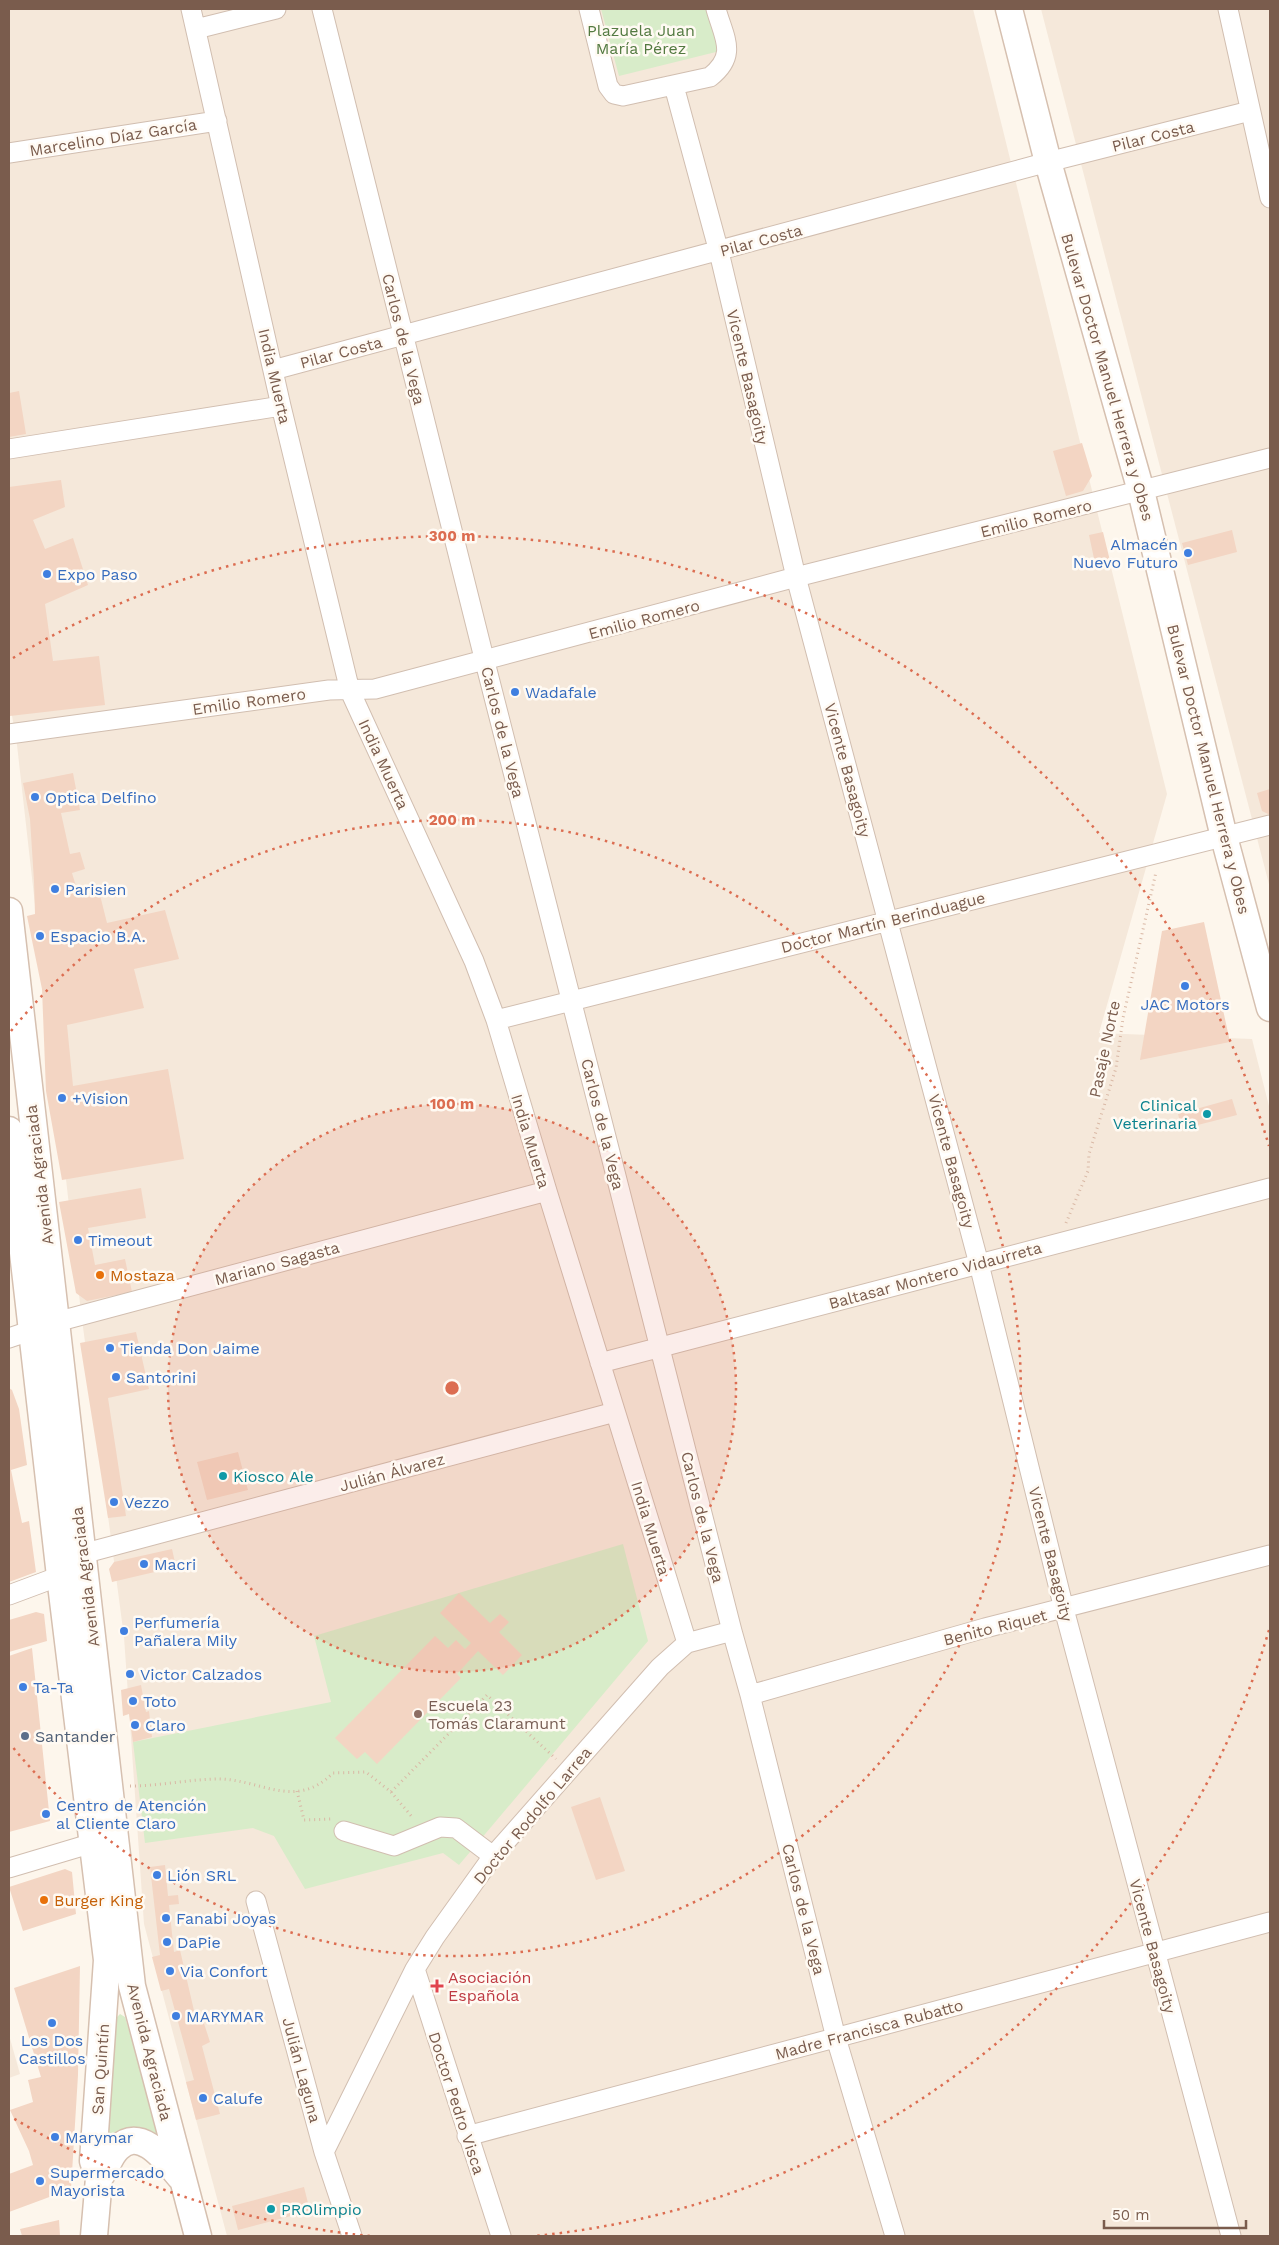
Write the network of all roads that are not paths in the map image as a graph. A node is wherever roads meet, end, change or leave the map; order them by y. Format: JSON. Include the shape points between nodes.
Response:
{"nodes":[{"id":1,"x":191,"y":9,"type":"edge"},
{"id":2,"x":276,"y":9,"type":"edge"},
{"id":3,"x":322,"y":9,"type":"edge"},
{"id":4,"x":589,"y":9,"type":"edge"},
{"id":5,"x":716,"y":9,"type":"edge"},
{"id":6,"x":1009,"y":9,"type":"edge"},
{"id":7,"x":1228,"y":9,"type":"edge"},
{"id":8,"x":196,"y":29,"type":"junction"},
{"id":9,"x":674,"y":86,"type":"junction"},
{"id":10,"x":1250,"y":111,"type":"junction"},
{"id":11,"x":217,"y":121,"type":"junction"},
{"id":12,"x":9,"y":153,"type":"edge"},
{"id":13,"x":1048,"y":162,"type":"junction"},
{"id":14,"x":1270,"y":198,"type":"edge"},
{"id":15,"x":718,"y":252,"type":"junction"},
{"id":16,"x":403,"y":336,"type":"junction"},
{"id":17,"x":274,"y":370,"type":"junction"},
{"id":18,"x":281,"y":406,"type":"junction"},
{"id":19,"x":9,"y":449,"type":"edge"},
{"id":20,"x":1270,"y":458,"type":"edge"},
{"id":21,"x":1141,"y":492,"type":"junction"},
{"id":22,"x":796,"y":578,"type":"junction"},
{"id":23,"x":485,"y":662,"type":"junction"},
{"id":24,"x":350,"y":691,"type":"junction"},
{"id":25,"x":9,"y":734,"type":"edge"},
{"id":26,"x":1270,"y":825,"type":"edge"},
{"id":27,"x":1224,"y":837,"type":"junction"},
{"id":28,"x":9,"y":910,"type":"edge"},
{"id":29,"x":888,"y":921,"type":"junction"},
{"id":30,"x":572,"y":1001,"type":"junction"},
{"id":31,"x":1270,"y":1008,"type":"edge"},
{"id":32,"x":496,"y":1020,"type":"junction"},
{"id":33,"x":9,"y":1130,"type":"edge"},
{"id":34,"x":1270,"y":1188,"type":"edge"},
{"id":35,"x":546,"y":1191,"type":"junction"},
{"id":36,"x":979,"y":1264,"type":"junction"},
{"id":37,"x":32,"y":1330,"type":"edge"},
{"id":38,"x":660,"y":1347,"type":"junction"},
{"id":39,"x":600,"y":1364,"type":"junction"},
{"id":40,"x":615,"y":1412,"type":"junction"},
{"id":41,"x":82,"y":1554,"type":"junction"},
{"id":42,"x":1270,"y":1555,"type":"edge"},
{"id":43,"x":60,"y":1576,"type":"junction"},
{"id":44,"x":9,"y":1595,"type":"edge"},
{"id":45,"x":1064,"y":1609,"type":"junction"},
{"id":46,"x":732,"y":1631,"type":"junction"},
{"id":47,"x":687,"y":1644,"type":"junction"},
{"id":48,"x":750,"y":1694,"type":"junction"},
{"id":49,"x":344,"y":1831,"type":"road end"},
{"id":50,"x":93,"y":1843,"type":"junction"},
{"id":51,"x":493,"y":1856,"type":"junction"},
{"id":52,"x":9,"y":1868,"type":"edge"},
{"id":53,"x":256,"y":1902,"type":"dead end"},
{"id":54,"x":1270,"y":1922,"type":"edge"},
{"id":55,"x":1154,"y":1952,"type":"junction"},
{"id":56,"x":107,"y":1960,"type":"joint"},
{"id":57,"x":415,"y":1970,"type":"junction"},
{"id":58,"x":836,"y":2038,"type":"junction"},
{"id":59,"x":467,"y":2136,"type":"junction"},
{"id":60,"x":324,"y":2152,"type":"junction"},
{"id":61,"x":99,"y":2178,"type":"junction"},
{"id":62,"x":183,"y":2180,"type":"junction"},
{"id":63,"x":94,"y":2236,"type":"edge"},
{"id":64,"x":198,"y":2236,"type":"edge"},
{"id":65,"x":352,"y":2236,"type":"edge"},
{"id":66,"x":501,"y":2236,"type":"edge"},
{"id":67,"x":895,"y":2236,"type":"edge"},
{"id":68,"x":1230,"y":2236,"type":"edge"}],
"edges":[{"from":1,"to":8,"type":"street","name":"India Muerta"},
{"from":2,"to":8,"type":"street"},
{"from":3,"to":16,"type":"street","name":"Carlos de la Vega"},
{"from":4,"to":9,"type":"street","via":[[608,86],[614,94],[623,96]]},
{"from":5,"to":9,"type":"street","via":[[727,49],[726,60],[710,77]]},
{"from":6,"to":13,"type":"main road","name":"Bulevar Doctor Manuel Herrera y Obes"},
{"from":7,"to":10,"type":"street"},
{"from":8,"to":11,"type":"street","name":"India Muerta"},
{"from":9,"to":15,"type":"street","name":"Vicente Basagoity"},
{"from":10,"to":13,"type":"street","name":"Pilar Costa"},
{"from":10,"to":14,"type":"street"},
{"from":11,"to":12,"type":"street","name":"Marcelino Díaz García"},
{"from":11,"to":17,"type":"street","name":"India Muerta"},
{"from":13,"to":15,"type":"street","name":"Pilar Costa"},
{"from":13,"to":21,"type":"main road","name":"Bulevar Doctor Manuel Herrera y Obes"},
{"from":15,"to":16,"type":"street","name":"Pilar Costa"},
{"from":15,"to":22,"type":"street","name":"Vicente Basagoity"},
{"from":16,"to":17,"type":"street","name":"Pilar Costa"},
{"from":16,"to":23,"type":"street","name":"Carlos de la Vega"},
{"from":17,"to":18,"type":"street","name":"India Muerta"},
{"from":18,"to":19,"type":"street"},
{"from":18,"to":24,"type":"street","name":"India Muerta"},
{"from":20,"to":21,"type":"street","name":"Emilio Romero"},
{"from":21,"to":22,"type":"street","name":"Emilio Romero"},
{"from":21,"to":27,"type":"main road","name":"Bulevar Doctor Manuel Herrera y Obes"},
{"from":22,"to":23,"type":"street","name":"Emilio Romero"},
{"from":22,"to":29,"type":"street","name":"Vicente Basagoity"},
{"from":23,"to":24,"type":"street","name":"Emilio Romero","via":[[375,689]]},
{"from":23,"to":30,"type":"street","name":"Carlos de la Vega"},
{"from":24,"to":25,"type":"street","name":"Emilio Romero","via":[[329,690]]},
{"from":24,"to":32,"type":"street","name":"India Muerta","via":[[474,961]]},
{"from":26,"to":27,"type":"street","name":"Doctor Martín Berinduague"},
{"from":27,"to":29,"type":"street","name":"Doctor Martín Berinduague"},
{"from":27,"to":31,"type":"main road","name":"Bulevar Doctor Manuel Herrera y Obes"},
{"from":28,"to":37,"type":"main road","name":"Avenida Agraciada"},
{"from":29,"to":30,"type":"street","name":"Doctor Martín Berinduague"},
{"from":29,"to":36,"type":"street","name":"Vicente Basagoity"},
{"from":30,"to":32,"type":"street","name":"Doctor Martín Berinduague"},
{"from":30,"to":38,"type":"street","name":"Carlos de la Vega"},
{"from":32,"to":35,"type":"street","name":"India Muerta"},
{"from":33,"to":37,"type":"main road","name":"Avenida Agraciada"},
{"from":34,"to":36,"type":"street","name":"Baltasar Montero Vidaurreta"},
{"from":35,"to":37,"type":"street","name":"Mariano Sagasta"},
{"from":35,"to":39,"type":"street","name":"India Muerta"},
{"from":36,"to":38,"type":"street","name":"Baltasar Montero Vidaurreta"},
{"from":36,"to":45,"type":"street","name":"Vicente Basagoity"},
{"from":37,"to":41,"type":"main road","name":"Avenida Agraciada"},
{"from":37,"to":43,"type":"main road","name":"Avenida Agraciada"},
{"from":38,"to":39,"type":"street","name":"Baltasar Montero Vidaurreta"},
{"from":38,"to":46,"type":"street","name":"Carlos de la Vega"},
{"from":39,"to":40,"type":"street","name":"India Muerta"},
{"from":40,"to":41,"type":"street","name":"Julián Álvarez"},
{"from":40,"to":47,"type":"street","name":"India Muerta"},
{"from":41,"to":62,"type":"main road","name":"Avenida Agraciada","via":[[132,1986]]},
{"from":42,"to":45,"type":"street","name":"Benito Riquet"},
{"from":43,"to":44,"type":"street"},
{"from":43,"to":50,"type":"main road","name":"Avenida Agraciada"},
{"from":45,"to":48,"type":"street","name":"Benito Riquet"},
{"from":45,"to":55,"type":"street","name":"Vicente Basagoity"},
{"from":46,"to":47,"type":"street","name":"Doctor Rodolfo Larrea"},
{"from":46,"to":48,"type":"street","name":"Carlos de la Vega"},
{"from":47,"to":51,"type":"street","name":"Doctor Rodolfo Larrea","via":[[660,1666]]},
{"from":48,"to":58,"type":"street","name":"Carlos de la Vega"},
{"from":49,"to":51,"type":"street","via":[[394,1846],[440,1827],[456,1828]]},
{"from":50,"to":52,"type":"street"},
{"from":50,"to":56,"type":"main road","name":"Avenida Agraciada"},
{"from":51,"to":57,"type":"street","name":"Doctor Rodolfo Larrea"},
{"from":53,"to":60,"type":"street","name":"Julián Laguna"},
{"from":54,"to":55,"type":"street","name":"Madre Francisca Rubatto"},
{"from":55,"to":58,"type":"street","name":"Madre Francisca Rubatto"},
{"from":55,"to":68,"type":"street","name":"Vicente Basagoity"},
{"from":56,"to":61,"type":"main road","name":"San Quintín","via":[[93,2161]]},
{"from":57,"to":59,"type":"street","name":"Doctor Pedro Visca"},
{"from":57,"to":60,"type":"street","name":"Doctor Rodolfo Larrea"},
{"from":58,"to":59,"type":"street","name":"Madre Francisca Rubatto"},
{"from":58,"to":67,"type":"street","name":"Carlos de la Vega"},
{"from":59,"to":66,"type":"street","name":"Doctor Pedro Visca"},
{"from":60,"to":65,"type":"street","name":"Julián Laguna"},
{"from":61,"to":62,"type":"main road","via":[[118,2148],[124,2143],[137,2141],[151,2146]]},
{"from":61,"to":63,"type":"main road","name":"San Quintín"},
{"from":62,"to":64,"type":"main road","name":"Avenida Agraciada"}]}
